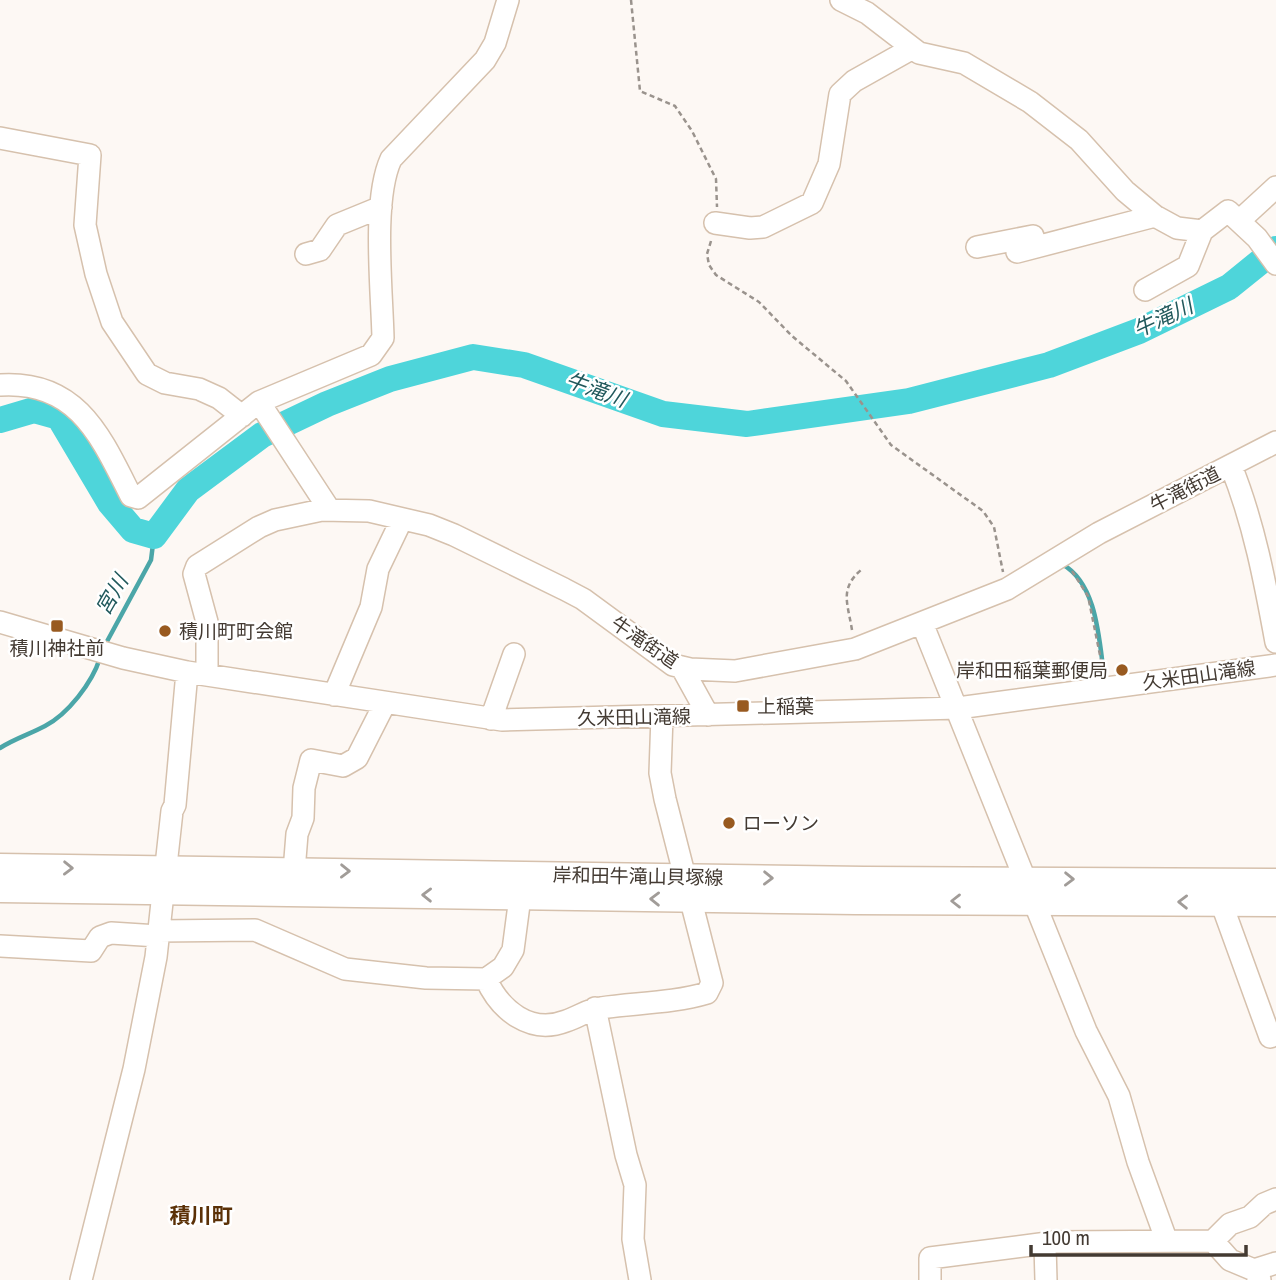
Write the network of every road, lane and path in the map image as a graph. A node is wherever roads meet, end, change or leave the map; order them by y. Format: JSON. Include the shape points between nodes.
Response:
{"nodes":[{"id":1,"x":508,"y":0,"type":"edge"},
{"id":2,"x":631,"y":0,"type":"edge"},
{"id":3,"x":841,"y":0,"type":"edge"},
{"id":4,"x":911,"y":49,"type":"junction"},
{"id":5,"x":0,"y":138,"type":"edge"},
{"id":6,"x":1276,"y":187,"type":"edge"},
{"id":7,"x":381,"y":207,"type":"junction"},
{"id":8,"x":1155,"y":216,"type":"junction"},
{"id":9,"x":1238,"y":221,"type":"junction"},
{"id":10,"x":715,"y":223,"type":"junction"},
{"id":11,"x":1202,"y":232,"type":"junction"},
{"id":12,"x":1053,"y":243,"type":"junction"},
{"id":13,"x":977,"y":247,"type":"dead end"},
{"id":14,"x":1017,"y":252,"type":"dead end"},
{"id":15,"x":306,"y":254,"type":"dead end"},
{"id":16,"x":1276,"y":264,"type":"edge"},
{"id":17,"x":1145,"y":290,"type":"dead end"},
{"id":18,"x":0,"y":385,"type":"edge"},
{"id":19,"x":251,"y":409,"type":"junction"},
{"id":20,"x":1276,"y":442,"type":"edge"},
{"id":21,"x":1231,"y":466,"type":"junction"},
{"id":22,"x":329,"y":509,"type":"junction"},
{"id":23,"x":401,"y":519,"type":"junction"},
{"id":24,"x":1054,"y":561,"type":"junction"},
{"id":25,"x":861,"y":570,"type":"dead end"},
{"id":26,"x":1007,"y":589,"type":"junction"},
{"id":27,"x":0,"y":622,"type":"edge"},
{"id":28,"x":922,"y":623,"type":"junction"},
{"id":29,"x":1276,"y":642,"type":"edge"},
{"id":30,"x":855,"y":649,"type":"junction"},
{"id":31,"x":514,"y":654,"type":"dead end"},
{"id":32,"x":1276,"y":665,"type":"edge"},
{"id":33,"x":682,"y":668,"type":"junction"},
{"id":34,"x":197,"y":673,"type":"junction"},
{"id":35,"x":1105,"y":688,"type":"junction"},
{"id":36,"x":334,"y":695,"type":"junction"},
{"id":37,"x":385,"y":703,"type":"junction"},
{"id":38,"x":958,"y":708,"type":"junction"},
{"id":39,"x":708,"y":715,"type":"junction"},
{"id":40,"x":662,"y":716,"type":"junction"},
{"id":41,"x":491,"y":719,"type":"junction"},
{"id":42,"x":0,"y":867,"type":"edge"},
{"id":43,"x":294,"y":870,"type":"junction"},
{"id":44,"x":164,"y":880,"type":"junction"},
{"id":45,"x":1276,"y":882,"type":"edge"},
{"id":46,"x":689,"y":888,"type":"junction"},
{"id":47,"x":0,"y":889,"type":"edge"},
{"id":48,"x":1029,"y":889,"type":"junction"},
{"id":49,"x":520,"y":897,"type":"junction"},
{"id":50,"x":1221,"y":902,"type":"junction"},
{"id":51,"x":1276,"y":903,"type":"edge"},
{"id":52,"x":158,"y":933,"type":"junction"},
{"id":53,"x":0,"y":946,"type":"edge"},
{"id":54,"x":486,"y":979,"type":"junction"},
{"id":55,"x":595,"y":1008,"type":"junction"},
{"id":56,"x":1270,"y":1037,"type":"dead end"},
{"id":57,"x":1276,"y":1199,"type":"edge"},
{"id":58,"x":1166,"y":1240,"type":"junction"},
{"id":59,"x":1213,"y":1241,"type":"junction"},
{"id":60,"x":1045,"y":1245,"type":"junction"},
{"id":61,"x":1276,"y":1263,"type":"edge"},
{"id":62,"x":1229,"y":1270,"type":"edge"},
{"id":63,"x":1257,"y":1275,"type":"edge"},
{"id":64,"x":81,"y":1280,"type":"edge"},
{"id":65,"x":640,"y":1280,"type":"edge"},
{"id":66,"x":930,"y":1280,"type":"edge"},
{"id":67,"x":1046,"y":1280,"type":"edge"}],
"edges":[{"from":1,"to":7,"type":"street","via":[[485,60],[391,159]]},
{"from":2,"to":10,"type":"path","via":[[640,91],[675,106],[692,131],[716,179]]},
{"from":3,"to":4,"type":"street","via":[[867,13]]},
{"from":4,"to":8,"type":"street","via":[[964,63],[1030,102],[1079,140],[1125,191]]},
{"from":4,"to":10,"type":"street","via":[[840,94],[828,164],[812,203],[763,227]]},
{"from":5,"to":19,"type":"street","via":[[90,155],[85,225],[113,322],[147,374]]},
{"from":6,"to":9,"type":"street"},
{"from":7,"to":15,"type":"street","via":[[337,225],[320,250]]},
{"from":7,"to":19,"type":"street","via":[[383,338],[379,345],[371,355]]},
{"from":8,"to":11,"type":"street","via":[[1177,228]]},
{"from":8,"to":12,"type":"street"},
{"from":9,"to":11,"type":"street","via":[[1228,211]]},
{"from":9,"to":16,"type":"street"},
{"from":10,"to":26,"type":"path","via":[[707,254],[716,275],[759,302],[846,382],[891,446],[983,511],[994,527]]},
{"from":11,"to":17,"type":"street","via":[[1188,267]]},
{"from":12,"to":13,"type":"street","via":[[1042,234]]},
{"from":12,"to":14,"type":"street"},
{"from":18,"to":19,"type":"street","via":[[34,387],[73,406],[99,434],[131,496],[138,498]]},
{"from":19,"to":22,"type":"street"},
{"from":20,"to":21,"type":"street","name":"牛滝街道"},
{"from":21,"to":24,"type":"street","name":"牛滝街道"},
{"from":21,"to":29,"type":"street","via":[[1261,563]]},
{"from":22,"to":23,"type":"street","name":"牛滝街道","via":[[369,511]]},
{"from":22,"to":34,"type":"street","name":"牛滝街道","via":[[259,527],[197,566],[194,574],[207,622]]},
{"from":23,"to":33,"type":"street","name":"牛滝街道","via":[[454,535],[583,599]]},
{"from":23,"to":36,"type":"street","via":[[378,569],[371,607]]},
{"from":24,"to":26,"type":"street","name":"牛滝街道"},
{"from":24,"to":35,"type":"path","via":[[1075,572],[1088,596]]},
{"from":25,"to":30,"type":"path","via":[[848,581],[846,591]]},
{"from":26,"to":28,"type":"street","name":"牛滝街道"},
{"from":27,"to":34,"type":"street","name":"久米田山滝線","via":[[122,658]]},
{"from":28,"to":30,"type":"street","name":"牛滝街道"},
{"from":28,"to":38,"type":"street"},
{"from":30,"to":33,"type":"street","name":"牛滝街道","via":[[735,671]]},
{"from":31,"to":41,"type":"street"},
{"from":32,"to":35,"type":"street","name":"久米田山滝線"},
{"from":33,"to":39,"type":"street"},
{"from":34,"to":36,"type":"street","name":"久米田山滝線"},
{"from":34,"to":44,"type":"street"},
{"from":35,"to":38,"type":"street","name":"久米田山滝線"},
{"from":36,"to":37,"type":"street","name":"久米田山滝線"},
{"from":37,"to":41,"type":"street","name":"久米田山滝線"},
{"from":37,"to":43,"type":"street","via":[[357,758],[343,766],[311,760]]},
{"from":38,"to":39,"type":"street","name":"久米田山滝線"},
{"from":38,"to":48,"type":"street"},
{"from":39,"to":40,"type":"street","name":"久米田山滝線"},
{"from":40,"to":41,"type":"street","name":"久米田山滝線"},
{"from":40,"to":46,"type":"street","via":[[660,773]]},
{"from":42,"to":44,"type":"main road","name":"岸和田牛滝山貝塚線","one_way":true},
{"from":43,"to":44,"type":"main road","name":"岸和田牛滝山貝塚線"},
{"from":43,"to":46,"type":"main road","name":"岸和田牛滝山貝塚線","one_way":true},
{"from":44,"to":47,"type":"main road","name":"岸和田牛滝山貝塚線"},
{"from":49,"to":44,"type":"main road","name":"岸和田牛滝山貝塚線","one_way":true},
{"from":44,"to":52,"type":"street"},
{"from":48,"to":45,"type":"main road","name":"岸和田牛滝山貝塚線","one_way":true},
{"from":46,"to":48,"type":"main road","name":"岸和田牛滝山貝塚線"},
{"from":46,"to":49,"type":"main road","name":"岸和田牛滝山貝塚線","one_way":true},
{"from":46,"to":55,"type":"street","via":[[712,983],[707,992]]},
{"from":50,"to":48,"type":"main road","name":"岸和田牛滝山貝塚線","one_way":true},
{"from":48,"to":58,"type":"street","via":[[1086,1031],[1119,1096]]},
{"from":49,"to":54,"type":"street","via":[[513,950],[503,967]]},
{"from":50,"to":51,"type":"main road","name":"岸和田牛滝山貝塚線"},
{"from":50,"to":56,"type":"street"},
{"from":52,"to":53,"type":"street","via":[[111,933],[100,937],[91,951]]},
{"from":52,"to":54,"type":"street","via":[[255,930],[345,969]]},
{"from":52,"to":64,"type":"street","via":[[134,1069]]},
{"from":54,"to":55,"type":"street","via":[[504,1010],[533,1023],[565,1022]]},
{"from":55,"to":65,"type":"street","via":[[635,1185],[633,1239]]},
{"from":57,"to":59,"type":"street","via":[[1230,1224]]},
{"from":58,"to":59,"type":"street"},
{"from":58,"to":60,"type":"street"},
{"from":59,"to":62,"type":"street"},
{"from":60,"to":66,"type":"street","via":[[930,1258]]},
{"from":60,"to":67,"type":"street"},
{"from":61,"to":63,"type":"street"},
{"from":62,"to":63,"type":"street"}]}
